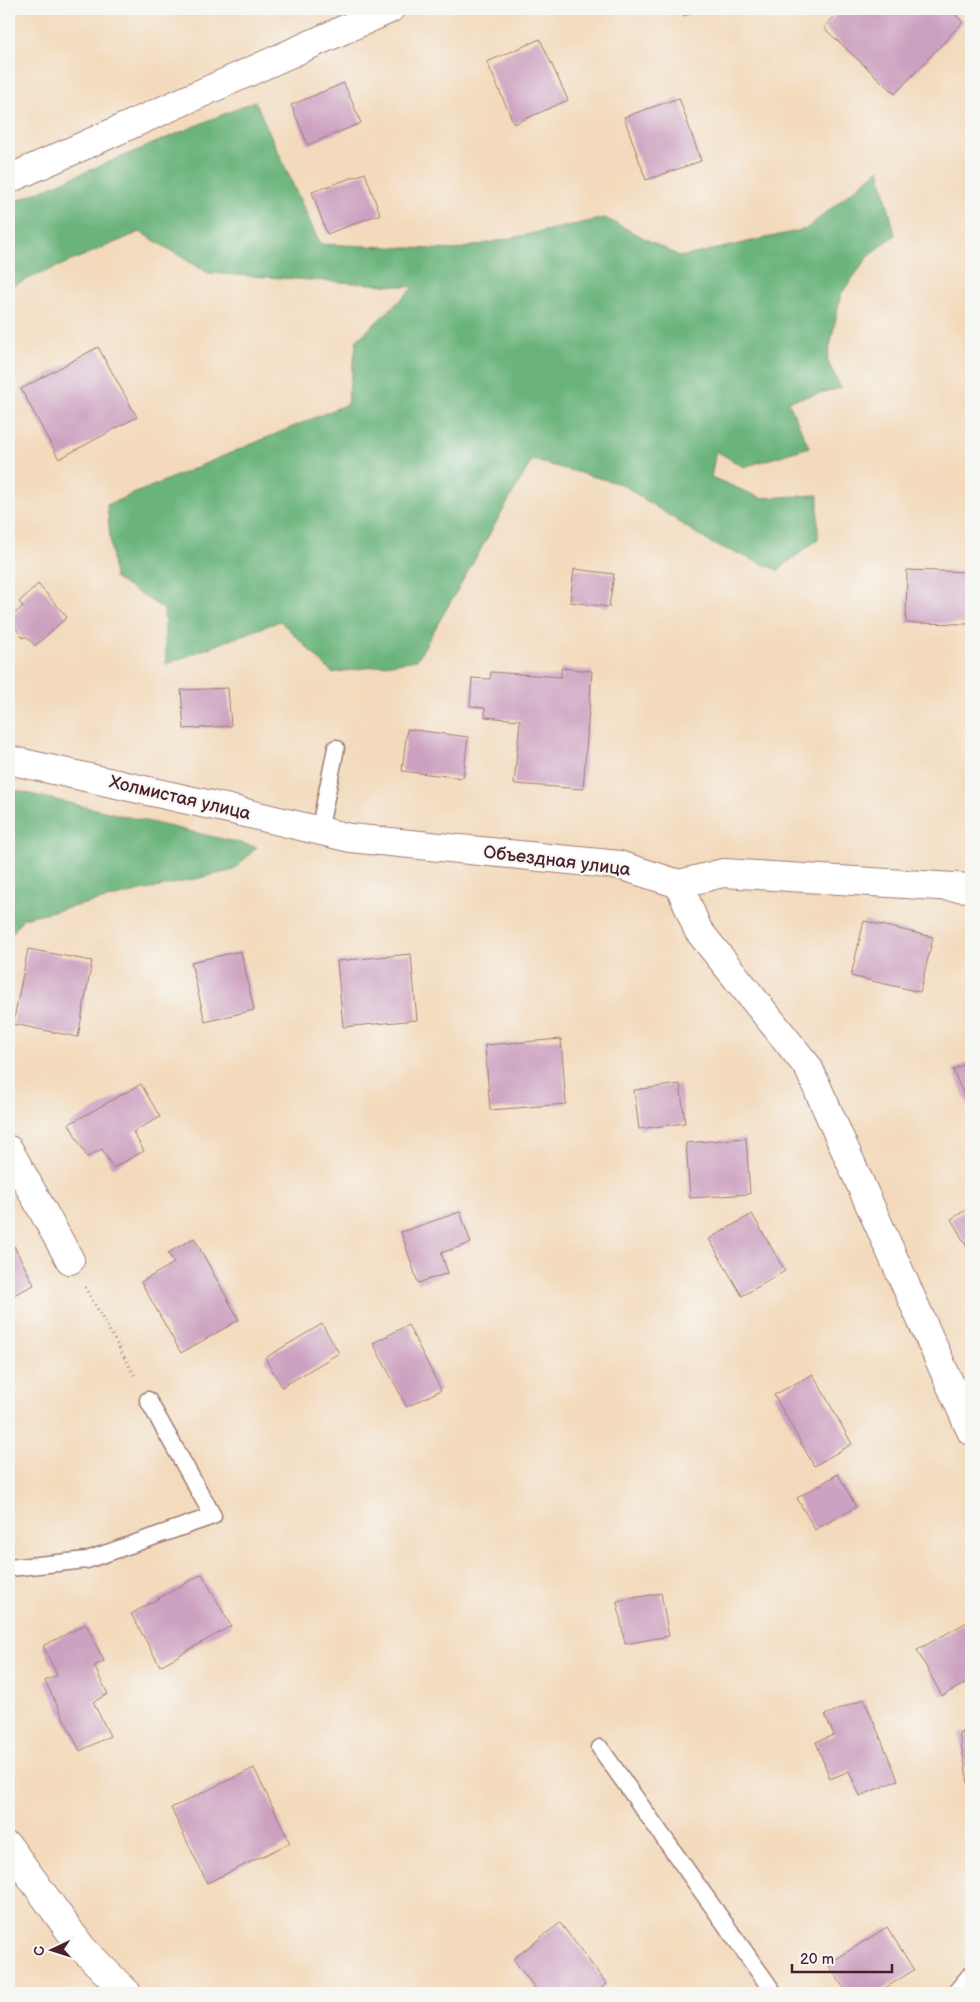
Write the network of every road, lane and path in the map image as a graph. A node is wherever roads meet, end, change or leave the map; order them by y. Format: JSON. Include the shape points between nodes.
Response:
{"nodes":[{"id":1,"x":390,"y":9,"type":"edge"},
{"id":2,"x":9,"y":179,"type":"edge"},
{"id":3,"x":336,"y":748,"type":"dead end"},
{"id":4,"x":9,"y":760,"type":"edge"},
{"id":5,"x":319,"y":832,"type":"junction"},
{"id":6,"x":350,"y":838,"type":"joint"},
{"id":7,"x":679,"y":884,"type":"junction"},
{"id":8,"x":971,"y":888,"type":"edge"},
{"id":9,"x":9,"y":1150,"type":"edge"},
{"id":10,"x":70,"y":1260,"type":"joint"},
{"id":11,"x":148,"y":1400,"type":"joint"},
{"id":12,"x":971,"y":1431,"type":"edge"},
{"id":13,"x":9,"y":1568,"type":"edge"},
{"id":14,"x":600,"y":1748,"type":"dead end"},
{"id":15,"x":9,"y":1847,"type":"edge"},
{"id":16,"x":971,"y":1974,"type":"edge"},
{"id":17,"x":127,"y":1993,"type":"edge"},
{"id":18,"x":774,"y":1993,"type":"edge"},
{"id":19,"x":955,"y":1993,"type":"edge"}],
"edges":[{"from":1,"to":2,"type":"street"},
{"from":3,"to":5,"type":"lane"},
{"from":4,"to":5,"type":"street","name":"Холмистая улица","via":[[230,808]]},
{"from":5,"to":6,"type":"street","name":"Холмистая улица"},
{"from":6,"to":7,"type":"street","name":"Объездная улица","via":[[619,865]]},
{"from":7,"to":8,"type":"street","via":[[723,872]]},
{"from":7,"to":12,"type":"street","via":[[698,930],[808,1067]]},
{"from":9,"to":10,"type":"street"},
{"from":10,"to":11,"type":"path"},
{"from":11,"to":13,"type":"lane","via":[[213,1516],[87,1560]]},
{"from":14,"to":18,"type":"lane"},
{"from":15,"to":17,"type":"street","via":[[82,1948]]},
{"from":16,"to":19,"type":"lane"}]}
